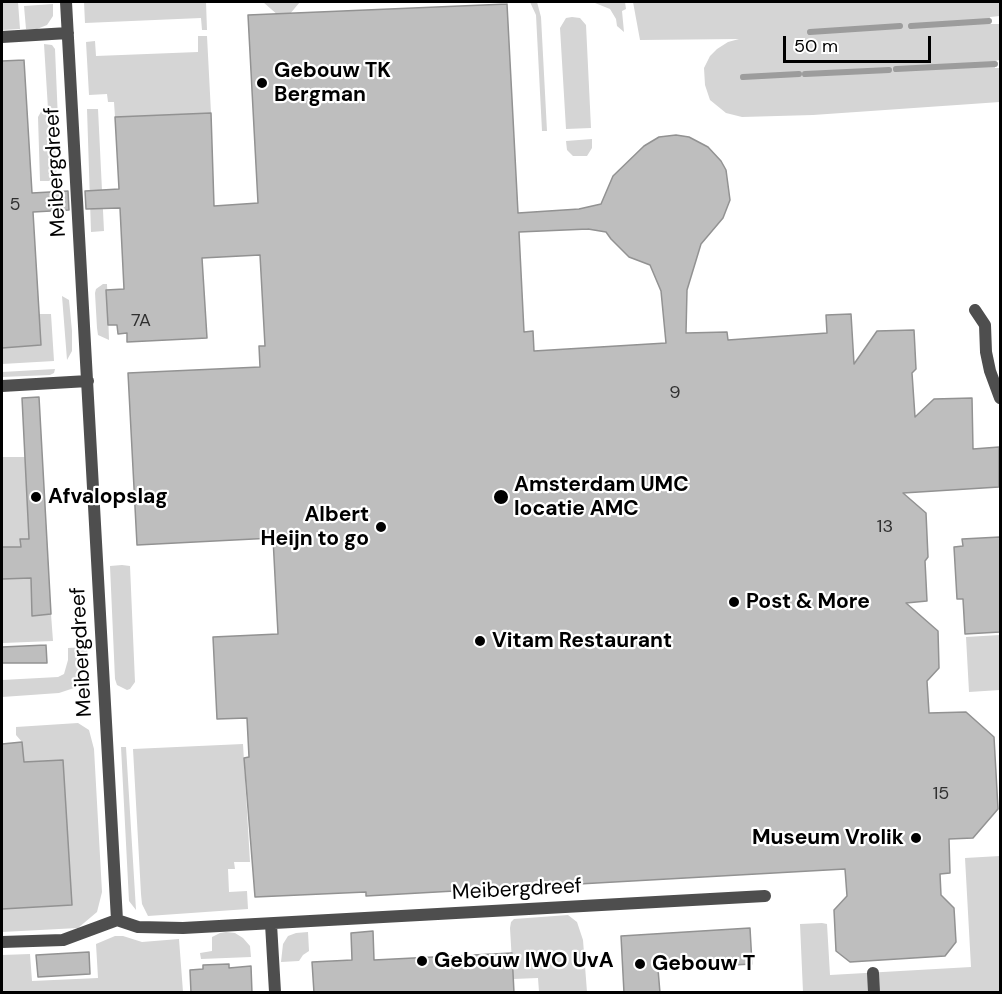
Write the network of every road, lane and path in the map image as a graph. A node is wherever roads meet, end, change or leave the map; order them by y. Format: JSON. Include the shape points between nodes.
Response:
{"nodes":[{"id":1,"x":66,"y":2,"type":"edge"},
{"id":2,"x":68,"y":33,"type":"junction"},
{"id":3,"x":2,"y":37,"type":"edge"},
{"id":4,"x":975,"y":310,"type":"dead end"},
{"id":5,"x":88,"y":381,"type":"junction"},
{"id":6,"x":2,"y":386,"type":"edge"},
{"id":7,"x":1000,"y":398,"type":"edge"},
{"id":8,"x":765,"y":896,"type":"dead end"},
{"id":9,"x":117,"y":920,"type":"junction"},
{"id":10,"x":271,"y":924,"type":"junction"},
{"id":11,"x":2,"y":942,"type":"edge"},
{"id":12,"x":873,"y":973,"type":"dead end"},
{"id":13,"x":274,"y":993,"type":"edge"},
{"id":14,"x":874,"y":993,"type":"edge"}],
"edges":[{"from":1,"to":2,"type":"street","name":"Meibergdreef"},
{"from":2,"to":3,"type":"street"},
{"from":2,"to":5,"type":"street","name":"Meibergdreef"},
{"from":4,"to":7,"type":"street","via":[[985,325],[990,372]]},
{"from":5,"to":6,"type":"street"},
{"from":5,"to":9,"type":"street","name":"Meibergdreef"},
{"from":8,"to":10,"type":"street","name":"Meibergdreef"},
{"from":9,"to":10,"type":"street","name":"Meibergdreef","via":[[138,927]]},
{"from":9,"to":11,"type":"street","via":[[63,940]]},
{"from":10,"to":13,"type":"street"},
{"from":12,"to":14,"type":"street"}]}
